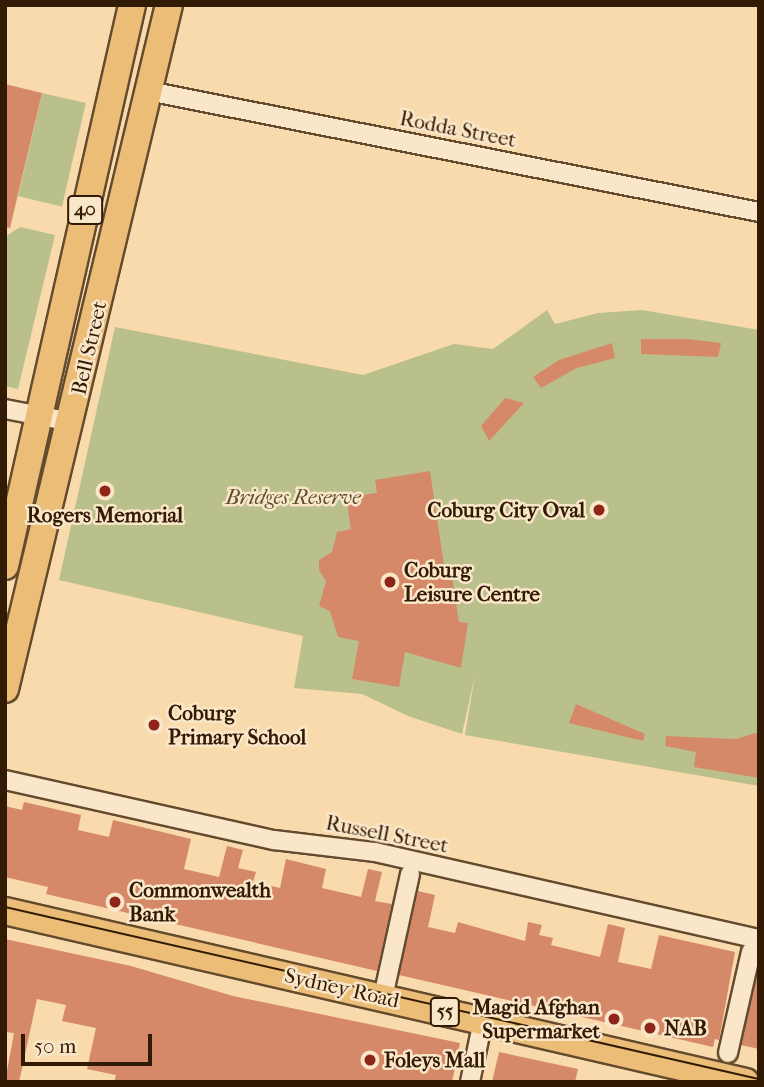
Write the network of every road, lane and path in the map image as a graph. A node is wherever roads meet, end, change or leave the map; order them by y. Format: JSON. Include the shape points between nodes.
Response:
{"nodes":[{"id":1,"x":132,"y":5,"type":"edge"},
{"id":2,"x":169,"y":5,"type":"edge"},
{"id":3,"x":148,"y":92,"type":"junction"},
{"id":4,"x":759,"y":212,"type":"edge"},
{"id":5,"x":5,"y":409,"type":"edge"},
{"id":6,"x":37,"y":415,"type":"junction"},
{"id":7,"x":71,"y":422,"type":"junction"},
{"id":8,"x":5,"y":566,"type":"edge"},
{"id":9,"x":5,"y":573,"type":"edge"},
{"id":10,"x":32,"y":577,"type":"junction"},
{"id":11,"x":5,"y":689,"type":"edge"},
{"id":12,"x":5,"y":780,"type":"edge"},
{"id":13,"x":410,"y":874,"type":"dead end"},
{"id":14,"x":10,"y":911,"type":"edge"},
{"id":15,"x":755,"y":945,"type":"edge"},
{"id":16,"x":383,"y":997,"type":"junction"},
{"id":17,"x":483,"y":1021,"type":"junction"},
{"id":18,"x":727,"y":1053,"type":"dead end"},
{"id":19,"x":470,"y":1082,"type":"edge"},
{"id":20,"x":747,"y":1082,"type":"edge"}],
"edges":[{"from":1,"to":6,"type":"highway","name":"Bell Street","number":"40"},
{"from":2,"to":3,"type":"highway","name":"Bell Street","number":"40"},
{"from":3,"to":4,"type":"street","name":"Rodda Street"},
{"from":3,"to":7,"type":"highway","name":"Bell Street","number":"40"},
{"from":5,"to":6,"type":"street"},
{"from":6,"to":7,"type":"street"},
{"from":6,"to":8,"type":"highway","name":"Bell Street","number":"40"},
{"from":7,"to":10,"type":"highway","name":"Bell Street","number":"40"},
{"from":9,"to":10,"type":"highway"},
{"from":10,"to":11,"type":"highway","name":"Bell Street","number":"40"},
{"from":12,"to":15,"type":"street","name":"Russell Street","via":[[274,840],[375,852]]},
{"from":13,"to":16,"type":"street"},
{"from":14,"to":16,"type":"highway","name":"Sydney Road","number":"55"},
{"from":15,"to":18,"type":"street"},
{"from":16,"to":17,"type":"highway","name":"Sydney Road","number":"55"},
{"from":17,"to":19,"type":"street"},
{"from":17,"to":20,"type":"highway","name":"Sydney Road","number":"55"}]}
